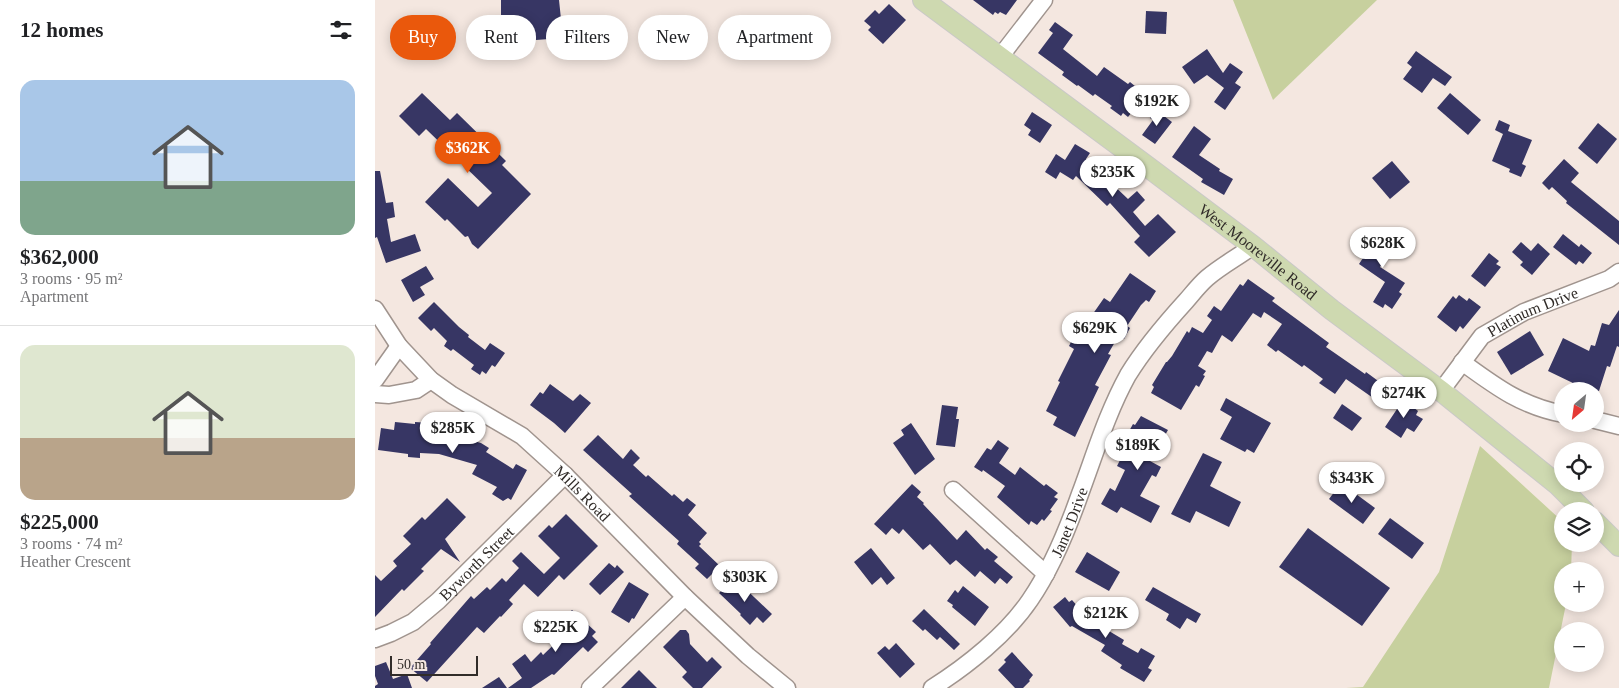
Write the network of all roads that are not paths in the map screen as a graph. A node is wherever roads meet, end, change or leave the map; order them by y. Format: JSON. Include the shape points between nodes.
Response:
{"nodes":[{"id":1,"x":923,"y":0,"type":"edge"},
{"id":2,"x":1044,"y":0,"type":"edge"},
{"id":3,"x":1000,"y":57,"type":"junction"},
{"id":4,"x":1253,"y":246,"type":"junction"},
{"id":5,"x":1619,"y":272,"type":"edge"},
{"id":6,"x":375,"y":309,"type":"edge"},
{"id":7,"x":399,"y":346,"type":"junction"},
{"id":8,"x":1462,"y":362,"type":"junction"},
{"id":9,"x":375,"y":380,"type":"edge"},
{"id":10,"x":431,"y":380,"type":"junction"},
{"id":11,"x":1441,"y":390,"type":"junction"},
{"id":12,"x":375,"y":394,"type":"edge"},
{"id":13,"x":1554,"y":411,"type":"edge"},
{"id":14,"x":1604,"y":422,"type":"edge"},
{"id":15,"x":1619,"y":426,"type":"edge"},
{"id":16,"x":565,"y":475,"type":"junction"},
{"id":17,"x":953,"y":490,"type":"dead end"},
{"id":18,"x":1575,"y":502,"type":"edge"},
{"id":19,"x":1604,"y":531,"type":"edge"},
{"id":20,"x":1619,"y":546,"type":"edge"},
{"id":21,"x":1046,"y":574,"type":"junction"},
{"id":22,"x":685,"y":596,"type":"junction"},
{"id":23,"x":375,"y":639,"type":"edge"},
{"id":24,"x":590,"y":688,"type":"edge"},
{"id":25,"x":787,"y":688,"type":"edge"},
{"id":26,"x":932,"y":688,"type":"edge"}],
"edges":[{"from":1,"to":3,"type":"main road","name":"West Mooreville Road"},
{"from":2,"to":3,"type":"street"},
{"from":3,"to":4,"type":"main road","name":"West Mooreville Road"},
{"from":4,"to":11,"type":"main road","name":"West Mooreville Road","via":[[1332,310]]},
{"from":4,"to":21,"type":"street","name":"Janet Drive","via":[[1206,278],[1165,324],[1129,374],[1108,414],[1058,552]]},
{"from":5,"to":8,"type":"street","name":"Platinum Drive","via":[[1515,317],[1482,336]]},
{"from":6,"to":7,"type":"street","name":"Mills Road"},
{"from":7,"to":9,"type":"street"},
{"from":7,"to":10,"type":"street","name":"Mills Road"},
{"from":8,"to":11,"type":"street","name":"Platinum Drive"},
{"from":8,"to":13,"type":"street","via":[[1499,389],[1526,403]]},
{"from":10,"to":12,"type":"street","via":[[416,390]]},
{"from":10,"to":16,"type":"street","name":"Mills Road","via":[[522,436]]},
{"from":11,"to":18,"type":"main road","name":"West Mooreville Road"},
{"from":14,"to":15,"type":"street"},
{"from":16,"to":22,"type":"street","name":"Mills Road"},
{"from":16,"to":23,"type":"street","name":"Byworth Street","via":[[438,601],[413,622]]},
{"from":17,"to":21,"type":"street"},
{"from":19,"to":20,"type":"main road"},
{"from":21,"to":26,"type":"street","name":"Janet Drive","via":[[1030,601],[992,643]]},
{"from":22,"to":24,"type":"street"},
{"from":22,"to":25,"type":"street","name":"Mills Road"}]}
